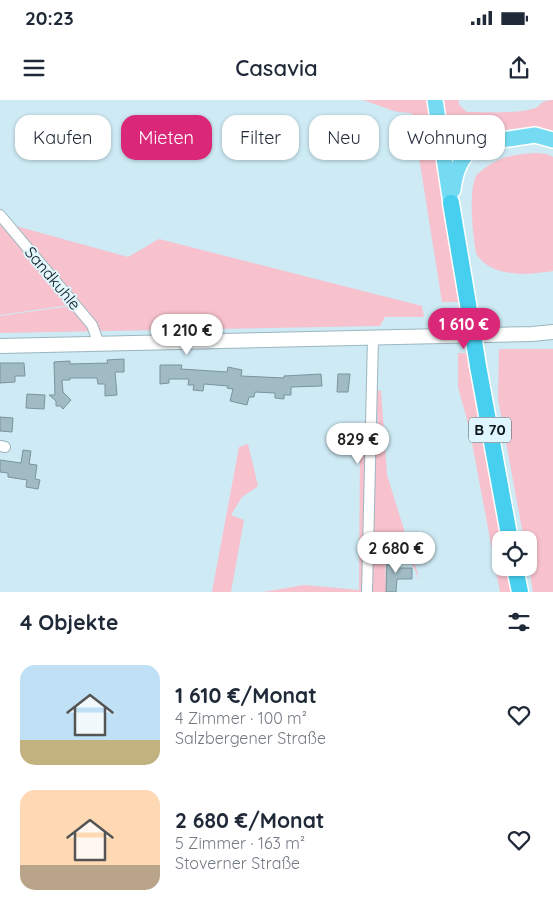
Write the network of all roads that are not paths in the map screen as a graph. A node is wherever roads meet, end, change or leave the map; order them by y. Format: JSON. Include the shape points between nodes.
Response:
{"nodes":[{"id":1,"x":435,"y":100,"type":"edge"},
{"id":2,"x":437,"y":115,"type":"edge"},
{"id":3,"x":505,"y":140,"type":"edge"},
{"id":4,"x":553,"y":140,"type":"edge"},
{"id":5,"x":444,"y":160,"type":"edge"},
{"id":6,"x":461,"y":160,"type":"edge"},
{"id":7,"x":451,"y":203,"type":"junction"},
{"id":8,"x":0,"y":216,"type":"edge"},
{"id":9,"x":553,"y":332,"type":"edge"},
{"id":10,"x":373,"y":338,"type":"junction"},
{"id":11,"x":99,"y":344,"type":"junction"},
{"id":12,"x":0,"y":346,"type":"edge"},
{"id":13,"x":508,"y":531,"type":"edge"},
{"id":14,"x":517,"y":576,"type":"edge"},
{"id":15,"x":367,"y":592,"type":"edge"},
{"id":16,"x":520,"y":592,"type":"edge"}],
"edges":[{"from":1,"to":2,"type":"main road","number":"B 70"},
{"from":3,"to":4,"type":"main road","via":[[535,135]]},
{"from":5,"to":7,"type":"main road","number":"B 70"},
{"from":6,"to":7,"type":"main road","number":"B 70"},
{"from":7,"to":13,"type":"highway","number":"B 70","bridge":true},
{"from":8,"to":11,"type":"street","name":"Sandkuhle","via":[[92,326]]},
{"from":9,"to":10,"type":"main road"},
{"from":10,"to":11,"type":"main road"},
{"from":10,"to":15,"type":"street"},
{"from":11,"to":12,"type":"main road"},
{"from":14,"to":16,"type":"highway"}]}
